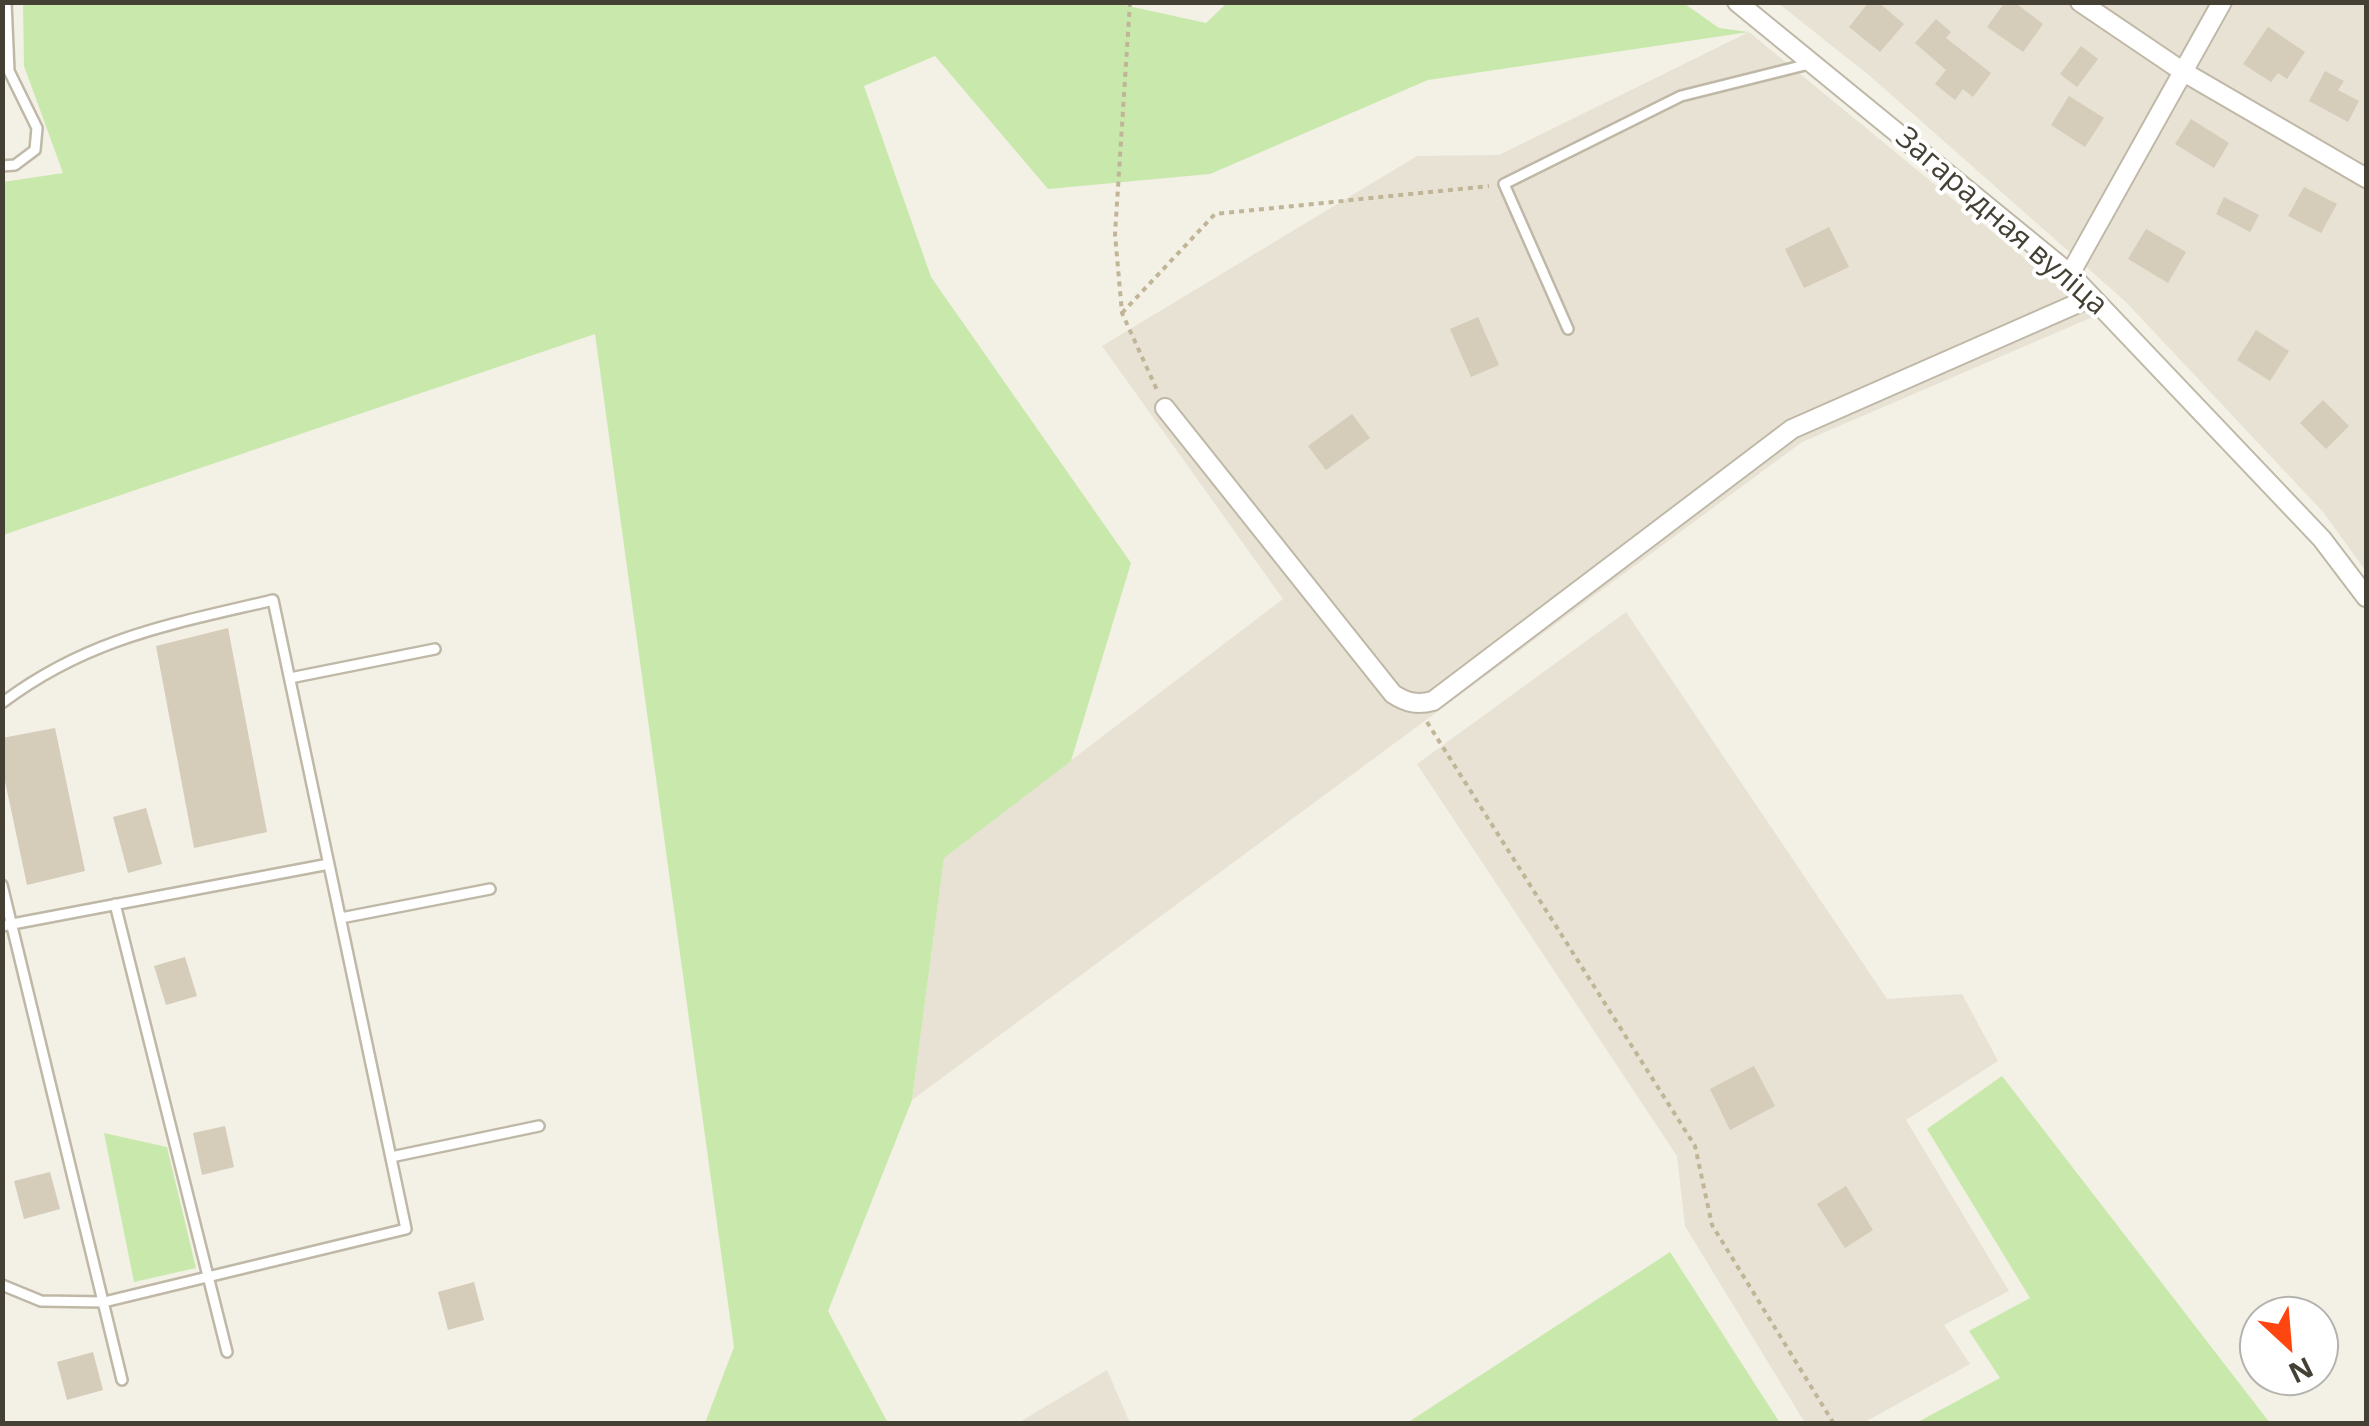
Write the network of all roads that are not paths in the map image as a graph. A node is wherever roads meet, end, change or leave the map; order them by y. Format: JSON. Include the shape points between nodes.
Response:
{"nodes":[{"id":1,"x":6,"y":2,"type":"edge"},
{"id":2,"x":1737,"y":2,"type":"edge"},
{"id":3,"x":2080,"y":2,"type":"edge"},
{"id":4,"x":2222,"y":2,"type":"edge"},
{"id":5,"x":1813,"y":63,"type":"junction"},
{"id":6,"x":2182,"y":71,"type":"junction"},
{"id":7,"x":2,"y":166,"type":"edge"},
{"id":8,"x":2366,"y":178,"type":"edge"},
{"id":9,"x":2070,"y":274,"type":"junction"},
{"id":10,"x":2092,"y":297,"type":"junction"},
{"id":11,"x":1568,"y":329,"type":"dead end"},
{"id":12,"x":1164,"y":408,"type":"road end"},
{"id":13,"x":2366,"y":597,"type":"edge"},
{"id":14,"x":434,"y":649,"type":"dead end"},
{"id":15,"x":290,"y":678,"type":"junction"},
{"id":16,"x":2,"y":703,"type":"edge"},
{"id":17,"x":329,"y":864,"type":"junction"},
{"id":18,"x":2,"y":885,"type":"edge"},
{"id":19,"x":490,"y":889,"type":"dead end"},
{"id":20,"x":114,"y":904,"type":"junction"},
{"id":21,"x":340,"y":918,"type":"junction"},
{"id":22,"x":8,"y":925,"type":"edge"},
{"id":23,"x":539,"y":1126,"type":"dead end"},
{"id":24,"x":391,"y":1157,"type":"junction"},
{"id":25,"x":208,"y":1277,"type":"junction"},
{"id":26,"x":2,"y":1285,"type":"edge"},
{"id":27,"x":104,"y":1302,"type":"junction"},
{"id":28,"x":228,"y":1352,"type":"dead end"},
{"id":29,"x":122,"y":1380,"type":"dead end"}],
"edges":[{"from":1,"to":7,"type":"lane","via":[[8,71],[38,128],[35,150]]},
{"from":2,"to":5,"type":"street","name":"Загарадная вуліца"},
{"from":3,"to":6,"type":"street"},
{"from":4,"to":6,"type":"street"},
{"from":5,"to":9,"type":"street","name":"Загарадная вуліца"},
{"from":5,"to":11,"type":"lane","via":[[1681,96],[1504,184]]},
{"from":6,"to":8,"type":"street"},
{"from":6,"to":9,"type":"street"},
{"from":9,"to":10,"type":"street","name":"Загарадная вуліца"},
{"from":10,"to":12,"type":"street","via":[[1792,429],[1433,701],[1416,704],[1393,694]]},
{"from":10,"to":13,"type":"street","name":"Загарадная вуліца","via":[[2322,538]]},
{"from":14,"to":15,"type":"lane"},
{"from":15,"to":16,"type":"lane","via":[[274,600],[139,631],[48,669]]},
{"from":15,"to":17,"type":"lane"},
{"from":17,"to":20,"type":"lane"},
{"from":17,"to":21,"type":"lane"},
{"from":18,"to":22,"type":"lane"},
{"from":19,"to":21,"type":"lane"},
{"from":20,"to":22,"type":"lane"},
{"from":20,"to":25,"type":"lane"},
{"from":21,"to":24,"type":"lane"},
{"from":22,"to":27,"type":"lane"},
{"from":23,"to":24,"type":"lane"},
{"from":24,"to":25,"type":"lane","via":[[406,1229]]},
{"from":25,"to":27,"type":"lane"},
{"from":25,"to":28,"type":"lane"},
{"from":26,"to":27,"type":"lane","via":[[41,1302]]},
{"from":27,"to":29,"type":"lane"}]}
